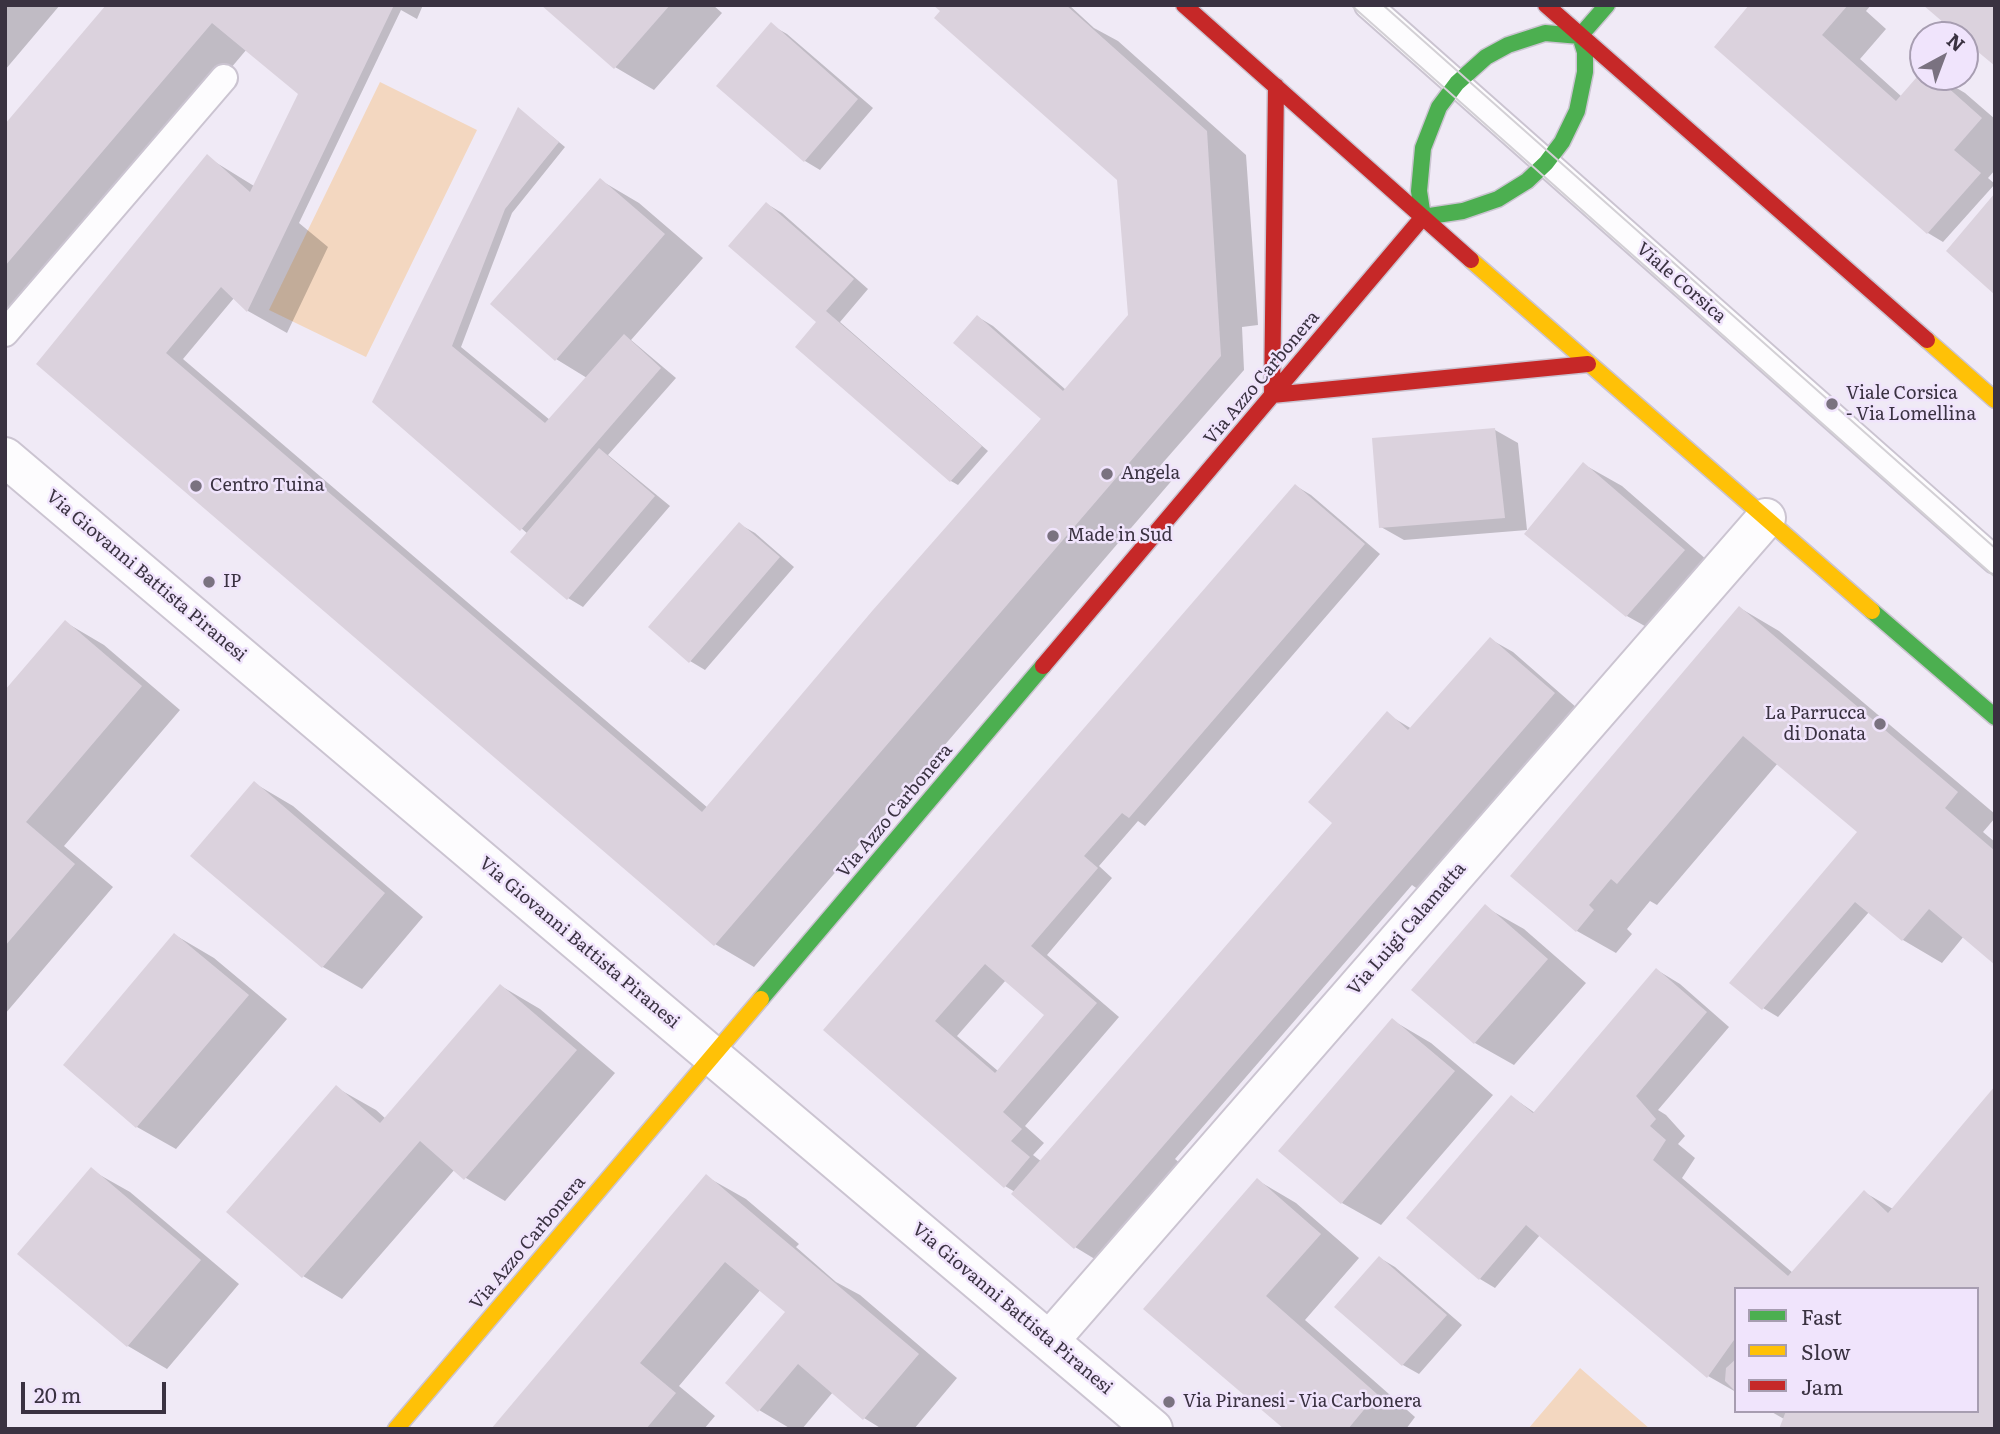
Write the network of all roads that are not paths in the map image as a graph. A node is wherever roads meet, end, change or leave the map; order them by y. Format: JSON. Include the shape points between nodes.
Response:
{"nodes":[{"id":1,"x":1184,"y":5,"type":"edge"},
{"id":2,"x":1368,"y":5,"type":"edge"},
{"id":3,"x":1546,"y":5,"type":"edge"},
{"id":4,"x":1607,"y":5,"type":"edge"},
{"id":5,"x":1580,"y":36,"type":"junction"},
{"id":6,"x":224,"y":78,"type":"dead end"},
{"id":7,"x":1457,"y":83,"type":"junction"},
{"id":8,"x":1276,"y":86,"type":"junction"},
{"id":9,"x":1546,"y":163,"type":"junction"},
{"id":10,"x":1423,"y":217,"type":"junction"},
{"id":11,"x":5,"y":333,"type":"edge"},
{"id":12,"x":1588,"y":364,"type":"junction"},
{"id":13,"x":1272,"y":396,"type":"junction"},
{"id":14,"x":1995,"y":400,"type":"edge"},
{"id":15,"x":5,"y":457,"type":"edge"},
{"id":16,"x":1766,"y":518,"type":"junction"},
{"id":17,"x":1995,"y":560,"type":"edge"},
{"id":18,"x":1995,"y":717,"type":"edge"},
{"id":19,"x":712,"y":1056,"type":"junction"},
{"id":20,"x":1049,"y":1341,"type":"junction"},
{"id":21,"x":396,"y":1429,"type":"edge"},
{"id":22,"x":1153,"y":1429,"type":"edge"}],
"edges":[{"from":1,"to":8,"type":"street"},
{"from":2,"to":7,"type":"lane","name":"Viale Corsica"},
{"from":3,"to":5,"type":"street"},
{"from":4,"to":5,"type":"street"},
{"from":5,"to":7,"type":"street","via":[[1545,33],[1508,45],[1486,57]]},
{"from":5,"to":9,"type":"street","via":[[1585,72],[1577,111]]},
{"from":5,"to":14,"type":"street"},
{"from":6,"to":11,"type":"lane"},
{"from":7,"to":9,"type":"lane","name":"Viale Corsica"},
{"from":7,"to":10,"type":"street","via":[[1439,107],[1423,148],[1419,191]]},
{"from":8,"to":10,"type":"street"},
{"from":8,"to":13,"type":"street"},
{"from":9,"to":10,"type":"street","via":[[1499,199]]},
{"from":9,"to":17,"type":"lane","name":"Viale Corsica"},
{"from":10,"to":12,"type":"street"},
{"from":10,"to":13,"type":"street","name":"Via Azzo Carbonera"},
{"from":12,"to":13,"type":"street"},
{"from":12,"to":16,"type":"street"},
{"from":13,"to":19,"type":"street","name":"Via Azzo Carbonera"},
{"from":15,"to":19,"type":"street","name":"Via Giovanni Battista Piranesi"},
{"from":16,"to":18,"type":"street"},
{"from":16,"to":20,"type":"street","name":"Via Luigi Calamatta"},
{"from":19,"to":20,"type":"street","name":"Via Giovanni Battista Piranesi"},
{"from":19,"to":21,"type":"street","name":"Via Azzo Carbonera"},
{"from":20,"to":22,"type":"street","name":"Via Giovanni Battista Piranesi"}]}
